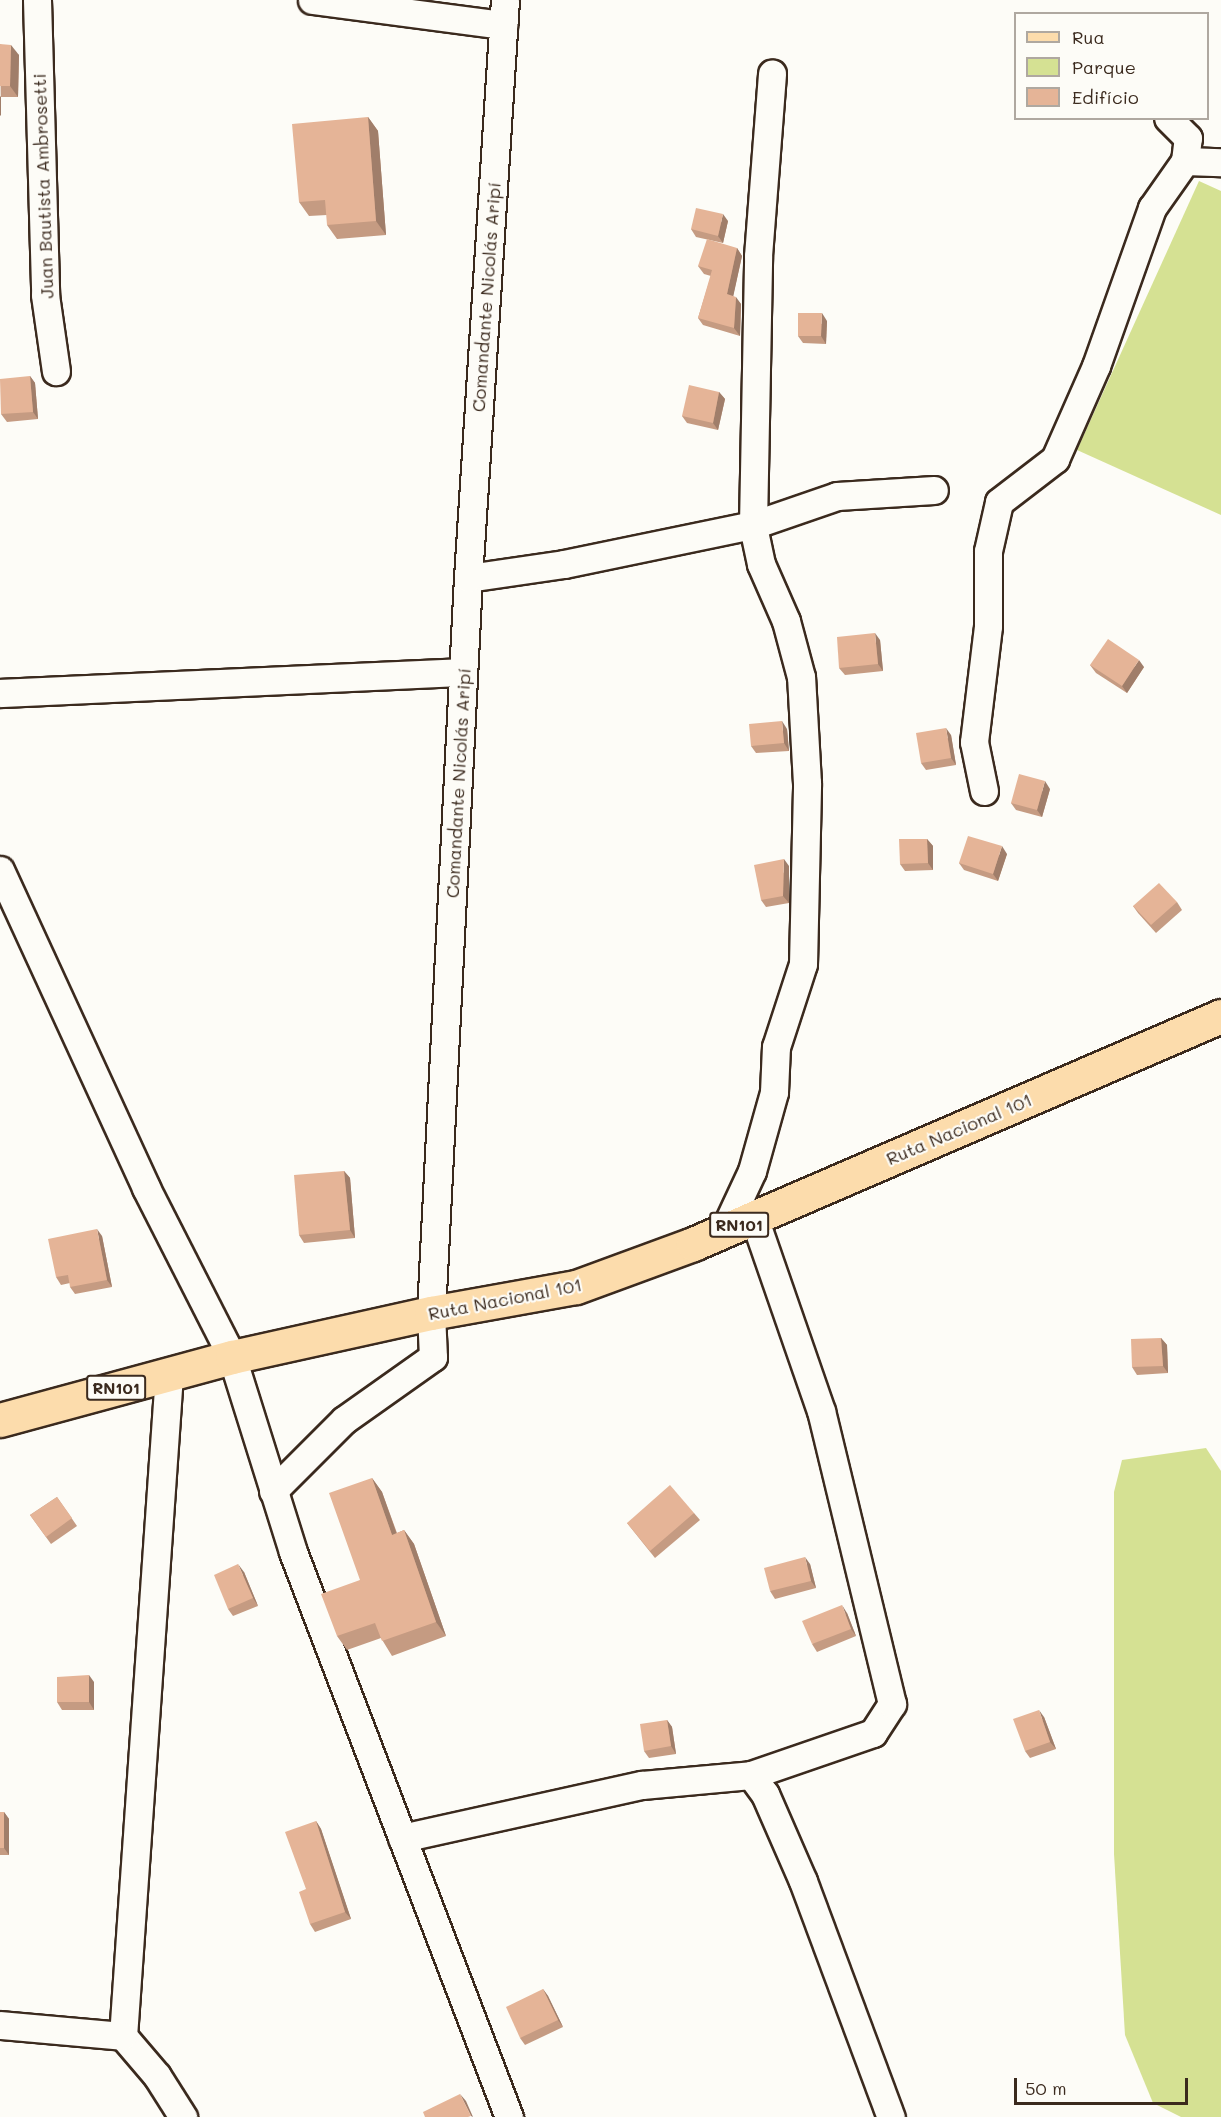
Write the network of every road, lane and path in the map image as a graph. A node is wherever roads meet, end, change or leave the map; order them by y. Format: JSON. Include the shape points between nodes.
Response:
{"nodes":[{"id":1,"x":37,"y":0,"type":"edge"},
{"id":2,"x":312,"y":0,"type":"edge"},
{"id":3,"x":504,"y":13,"type":"edge"},
{"id":4,"x":772,"y":74,"type":"dead end"},
{"id":5,"x":1170,"y":120,"type":"edge"},
{"id":6,"x":1185,"y":161,"type":"junction"},
{"id":7,"x":1221,"y":162,"type":"edge"},
{"id":8,"x":56,"y":371,"type":"dead end"},
{"id":9,"x":934,"y":490,"type":"dead end"},
{"id":10,"x":753,"y":525,"type":"junction"},
{"id":11,"x":468,"y":578,"type":"junction"},
{"id":12,"x":463,"y":672,"type":"junction"},
{"id":13,"x":0,"y":693,"type":"edge"},
{"id":14,"x":984,"y":791,"type":"dead end"},
{"id":15,"x":0,"y":870,"type":"edge"},
{"id":16,"x":1221,"y":1016,"type":"edge"},
{"id":17,"x":739,"y":1225,"type":"junction"},
{"id":18,"x":431,"y":1313,"type":"junction"},
{"id":19,"x":232,"y":1357,"type":"junction"},
{"id":20,"x":169,"y":1374,"type":"junction"},
{"id":21,"x":0,"y":1420,"type":"edge"},
{"id":22,"x":273,"y":1491,"type":"junction"},
{"id":23,"x":751,"y":1775,"type":"junction"},
{"id":24,"x":402,"y":1838,"type":"junction"},
{"id":25,"x":0,"y":2025,"type":"edge"},
{"id":26,"x":123,"y":2036,"type":"junction"},
{"id":27,"x":183,"y":2117,"type":"edge"},
{"id":28,"x":508,"y":2117,"type":"edge"},
{"id":29,"x":891,"y":2117,"type":"edge"}],
"edges":[{"from":1,"to":8,"type":"street","name":"Juan Bautista Ambrosetti","via":[[45,295]]},
{"from":2,"to":3,"type":"street"},
{"from":3,"to":11,"type":"street","name":"Comandante Nicolás Aripí"},
{"from":4,"to":10,"type":"street","via":[[758,256]]},
{"from":5,"to":6,"type":"street","via":[[1188,138]]},
{"from":6,"to":7,"type":"street"},
{"from":6,"to":14,"type":"street","via":[[1152,208],[1096,366],[1055,459],[999,502],[988,551],[988,627],[974,742]]},
{"from":9,"to":10,"type":"street","via":[[837,496]]},
{"from":10,"to":11,"type":"street","via":[[564,564]]},
{"from":10,"to":17,"type":"street","via":[[761,564],[786,621],[801,677],[807,783],[803,964],[776,1047],[774,1092]]},
{"from":11,"to":12,"type":"street","name":"Comandante Nicolás Aripí"},
{"from":12,"to":13,"type":"street"},
{"from":12,"to":18,"type":"street","name":"Comandante Nicolás Aripí"},
{"from":15,"to":19,"type":"street","via":[[146,1188]]},
{"from":16,"to":17,"type":"main road","name":"Ruta Nacional 101","number":"RN101"},
{"from":17,"to":18,"type":"main road","name":"Ruta Nacional 101","number":"RN101","via":[[576,1287]]},
{"from":17,"to":23,"type":"street","via":[[821,1411],[892,1704],[873,1733]]},
{"from":18,"to":19,"type":"main road","name":"Ruta Nacional 101","number":"RN101"},
{"from":18,"to":22,"type":"street","name":"Comandante Nicolás Aripí","via":[[432,1357],[344,1420]]},
{"from":19,"to":20,"type":"main road","name":"Ruta Nacional 101","number":"RN101"},
{"from":19,"to":22,"type":"street"},
{"from":20,"to":21,"type":"main road","name":"Ruta Nacional 101","number":"RN101"},
{"from":20,"to":26,"type":"street"},
{"from":22,"to":24,"type":"street","via":[[292,1552]]},
{"from":23,"to":24,"type":"street","via":[[642,1785]]},
{"from":23,"to":29,"type":"street","via":[[765,1794],[803,1881]]},
{"from":24,"to":28,"type":"street"},
{"from":25,"to":26,"type":"street"},
{"from":26,"to":27,"type":"street","via":[[157,2076]]}]}
